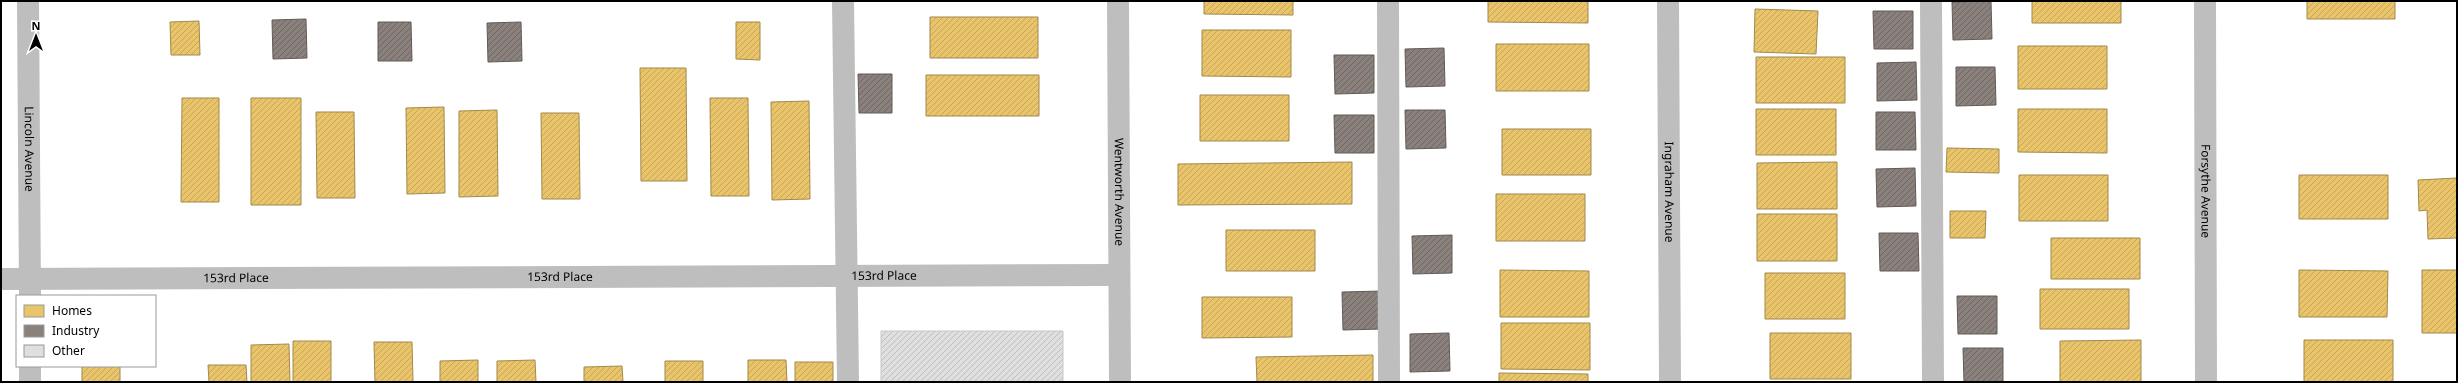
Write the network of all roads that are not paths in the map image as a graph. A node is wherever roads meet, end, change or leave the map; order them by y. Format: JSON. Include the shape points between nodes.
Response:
{"nodes":[{"id":1,"x":28,"y":1,"type":"edge"},
{"id":2,"x":843,"y":1,"type":"edge"},
{"id":3,"x":1118,"y":1,"type":"edge"},
{"id":4,"x":1388,"y":1,"type":"edge"},
{"id":5,"x":1668,"y":1,"type":"edge"},
{"id":6,"x":1931,"y":1,"type":"edge"},
{"id":7,"x":2205,"y":1,"type":"edge"},
{"id":8,"x":1119,"y":275,"type":"junction"},
{"id":9,"x":847,"y":276,"type":"junction"},
{"id":10,"x":1,"y":279,"type":"edge"},
{"id":11,"x":30,"y":288,"type":"edge"},
{"id":12,"x":30,"y":367,"type":"edge"},
{"id":13,"x":30,"y":382,"type":"edge"},
{"id":14,"x":848,"y":382,"type":"edge"},
{"id":15,"x":1120,"y":382,"type":"edge"},
{"id":16,"x":1389,"y":382,"type":"edge"},
{"id":17,"x":1670,"y":382,"type":"edge"},
{"id":18,"x":1933,"y":382,"type":"edge"},
{"id":19,"x":2206,"y":382,"type":"edge"}],
"edges":[{"from":1,"to":11,"type":"street","name":"Lincoln Avenue"},
{"from":2,"to":9,"type":"street"},
{"from":3,"to":8,"type":"street","name":"Wentworth Avenue"},
{"from":4,"to":16,"type":"street"},
{"from":5,"to":17,"type":"street","name":"Ingraham Avenue"},
{"from":6,"to":18,"type":"street"},
{"from":7,"to":19,"type":"street","name":"Forsythe Avenue"},
{"from":8,"to":9,"type":"street","name":"153rd Place"},
{"from":8,"to":15,"type":"street","name":"Wentworth Avenue"},
{"from":9,"to":11,"type":"street","name":"153rd Place"},
{"from":9,"to":14,"type":"street"},
{"from":10,"to":11,"type":"street","name":"153rd Place"},
{"from":12,"to":13,"type":"street"}]}
